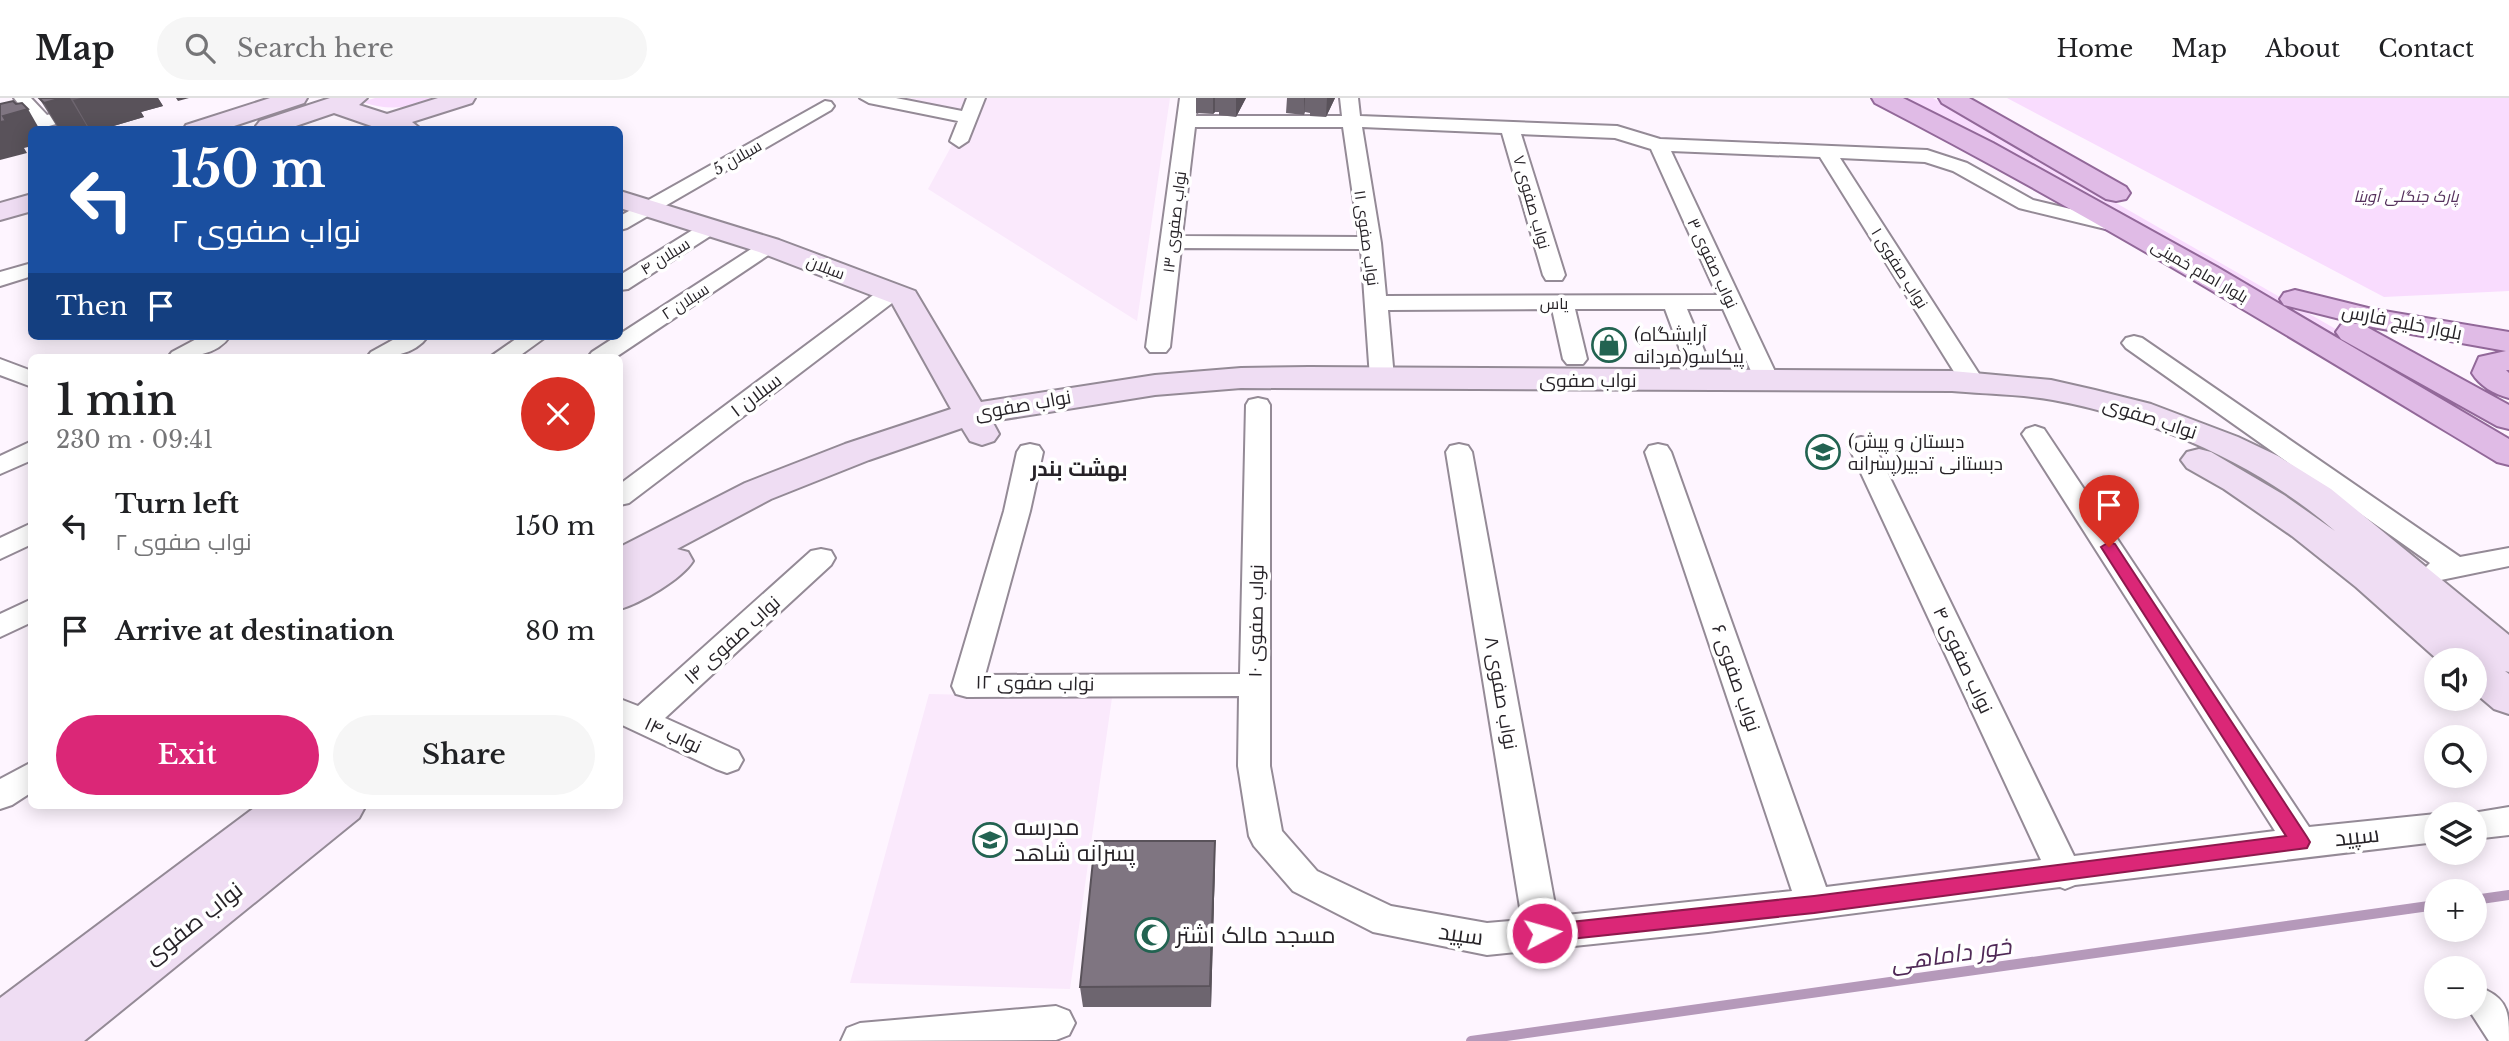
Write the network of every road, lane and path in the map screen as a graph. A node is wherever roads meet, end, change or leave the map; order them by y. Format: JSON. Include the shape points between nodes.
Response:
{"nodes":[{"id":1,"x":127,"y":98,"type":"edge"},
{"id":2,"x":295,"y":98,"type":"edge"},
{"id":3,"x":463,"y":98,"type":"edge"},
{"id":4,"x":869,"y":98,"type":"edge"},
{"id":5,"x":976,"y":98,"type":"edge"},
{"id":6,"x":1189,"y":98,"type":"edge"},
{"id":7,"x":1349,"y":98,"type":"edge"},
{"id":8,"x":1951,"y":98,"type":"edge"},
{"id":9,"x":24,"y":99,"type":"edge"},
{"id":10,"x":1890,"y":100,"type":"edge"},
{"id":11,"x":344,"y":101,"type":"edge"},
{"id":12,"x":0,"y":105,"type":"edge"},
{"id":13,"x":825,"y":106,"type":"dead end"},
{"id":14,"x":968,"y":118,"type":"junction"},
{"id":15,"x":1353,"y":121,"type":"junction"},
{"id":16,"x":43,"y":122,"type":"junction"},
{"id":17,"x":1186,"y":122,"type":"junction"},
{"id":18,"x":28,"y":126,"type":"edge"},
{"id":19,"x":29,"y":126,"type":"edge"},
{"id":20,"x":208,"y":126,"type":"edge"},
{"id":21,"x":269,"y":126,"type":"edge"},
{"id":22,"x":390,"y":126,"type":"edge"},
{"id":23,"x":394,"y":126,"type":"edge"},
{"id":24,"x":1510,"y":128,"type":"junction"},
{"id":25,"x":0,"y":134,"type":"edge"},
{"id":26,"x":959,"y":141,"type":"dead end"},
{"id":27,"x":1659,"y":145,"type":"junction"},
{"id":28,"x":1827,"y":153,"type":"junction"},
{"id":29,"x":28,"y":182,"type":"edge"},
{"id":30,"x":0,"y":191,"type":"edge"},
{"id":31,"x":623,"y":200,"type":"edge"},
{"id":32,"x":28,"y":203,"type":"edge"},
{"id":33,"x":649,"y":208,"type":"junction"},
{"id":34,"x":0,"y":212,"type":"edge"},
{"id":35,"x":623,"y":222,"type":"edge"},
{"id":36,"x":711,"y":227,"type":"junction"},
{"id":37,"x":2124,"y":227,"type":"junction"},
{"id":38,"x":1171,"y":242,"type":"junction"},
{"id":39,"x":1371,"y":243,"type":"junction"},
{"id":40,"x":769,"y":246,"type":"junction"},
{"id":41,"x":28,"y":269,"type":"edge"},
{"id":42,"x":1554,"y":275,"type":"dead end"},
{"id":43,"x":0,"y":279,"type":"edge"},
{"id":44,"x":623,"y":282,"type":"edge"},
{"id":45,"x":892,"y":292,"type":"junction"},
{"id":46,"x":2295,"y":299,"type":"junction"},
{"id":47,"x":1673,"y":302,"type":"junction"},
{"id":48,"x":1731,"y":302,"type":"junction"},
{"id":49,"x":1376,"y":303,"type":"junction"},
{"id":50,"x":1562,"y":303,"type":"junction"},
{"id":51,"x":182,"y":340,"type":"edge"},
{"id":52,"x":410,"y":340,"type":"edge"},
{"id":53,"x":530,"y":340,"type":"edge"},
{"id":54,"x":2134,"y":342,"type":"dead end"},
{"id":55,"x":2509,"y":342,"type":"edge"},
{"id":56,"x":199,"y":347,"type":"edge"},
{"id":57,"x":1158,"y":347,"type":"dead end"},
{"id":58,"x":384,"y":354,"type":"edge"},
{"id":59,"x":507,"y":354,"type":"edge"},
{"id":60,"x":605,"y":354,"type":"edge"},
{"id":61,"x":1694,"y":355,"type":"dead end"},
{"id":62,"x":1575,"y":359,"type":"dead end"},
{"id":63,"x":2509,"y":360,"type":"edge"},
{"id":64,"x":0,"y":366,"type":"edge"},
{"id":65,"x":28,"y":378,"type":"edge"},
{"id":66,"x":1973,"y":383,"type":"junction"},
{"id":67,"x":1383,"y":391,"type":"junction"},
{"id":68,"x":1774,"y":394,"type":"junction"},
{"id":69,"x":1258,"y":405,"type":"junction"},
{"id":70,"x":2504,"y":405,"type":"edge"},
{"id":71,"x":2438,"y":412,"type":"junction"},
{"id":72,"x":976,"y":424,"type":"junction"},
{"id":73,"x":2035,"y":434,"type":"dead end"},
{"id":74,"x":1861,"y":445,"type":"dead end"},
{"id":75,"x":28,"y":451,"type":"edge"},
{"id":76,"x":1030,"y":452,"type":"dead end"},
{"id":77,"x":1459,"y":452,"type":"dead end"},
{"id":78,"x":1658,"y":452,"type":"dead end"},
{"id":79,"x":2509,"y":454,"type":"edge"},
{"id":80,"x":0,"y":466,"type":"edge"},
{"id":81,"x":0,"y":482,"type":"edge"},
{"id":82,"x":623,"y":495,"type":"edge"},
{"id":83,"x":28,"y":534,"type":"edge"},
{"id":84,"x":0,"y":550,"type":"edge"},
{"id":85,"x":2509,"y":557,"type":"edge"},
{"id":86,"x":821,"y":558,"type":"dead end"},
{"id":87,"x":623,"y":561,"type":"edge"},
{"id":88,"x":2455,"y":567,"type":"junction"},
{"id":89,"x":2413,"y":575,"type":"junction"},
{"id":90,"x":623,"y":593,"type":"edge"},
{"id":91,"x":28,"y":611,"type":"edge"},
{"id":92,"x":0,"y":627,"type":"edge"},
{"id":93,"x":2451,"y":648,"type":"edge"},
{"id":94,"x":2509,"y":657,"type":"edge"},
{"id":95,"x":2487,"y":679,"type":"edge"},
{"id":96,"x":1255,"y":685,"type":"junction"},
{"id":97,"x":2509,"y":698,"type":"edge"},
{"id":98,"x":631,"y":716,"type":"edge"},
{"id":99,"x":727,"y":760,"type":"dead end"},
{"id":100,"x":28,"y":778,"type":"edge"},
{"id":101,"x":0,"y":796,"type":"edge"},
{"id":102,"x":287,"y":809,"type":"edge"},
{"id":103,"x":338,"y":809,"type":"edge"},
{"id":104,"x":2509,"y":821,"type":"edge"},
{"id":105,"x":2487,"y":824,"type":"edge"},
{"id":106,"x":2424,"y":829,"type":"edge"},
{"id":107,"x":1265,"y":836,"type":"joint"},
{"id":108,"x":2300,"y":842,"type":"junction"},
{"id":109,"x":2065,"y":874,"type":"junction"},
{"id":110,"x":1814,"y":904,"type":"junction"},
{"id":111,"x":1542,"y":933,"type":"junction"},
{"id":112,"x":2487,"y":1008,"type":"edge"},
{"id":113,"x":1056,"y":1023,"type":"dead end"},
{"id":114,"x":0,"y":1029,"type":"edge"},
{"id":115,"x":2509,"y":1037,"type":"edge"},
{"id":116,"x":44,"y":1041,"type":"edge"},
{"id":117,"x":860,"y":1041,"type":"edge"}],
"edges":[{"from":1,"to":16,"type":"street"},
{"from":2,"to":20,"type":"street"},
{"from":3,"to":23,"type":"street"},
{"from":4,"to":14,"type":"street"},
{"from":5,"to":14,"type":"street"},
{"from":6,"to":17,"type":"street","name":"نواب صفوی ۱۳"},
{"from":7,"to":15,"type":"street","name":"نواب صفوی ۱۱"},
{"from":8,"to":46,"type":"main road","name":"بلوار امام خمینی"},
{"from":9,"to":12,"type":"street"},
{"from":9,"to":16,"type":"street"},
{"from":10,"to":37,"type":"main road","name":"بلوار امام خمینی"},
{"from":11,"to":21,"type":"street"},
{"from":11,"to":22,"type":"street"},
{"from":13,"to":33,"type":"street","name":"سبلان 5"},
{"from":14,"to":26,"type":"street"},
{"from":15,"to":17,"type":"street"},
{"from":15,"to":24,"type":"street"},
{"from":15,"to":39,"type":"street","name":"نواب صفوی ۱۱"},
{"from":16,"to":19,"type":"street"},
{"from":17,"to":38,"type":"street","name":"نواب صفوی ۱۳"},
{"from":18,"to":25,"type":"street"},
{"from":24,"to":27,"type":"street","via":[[1617,132]]},
{"from":24,"to":42,"type":"street","name":"نواب صفوی ۷"},
{"from":27,"to":28,"type":"street"},
{"from":27,"to":48,"type":"street","name":"نواب صفوی ۳"},
{"from":28,"to":37,"type":"street","via":[[1946,160],[2026,204]]},
{"from":28,"to":66,"type":"street","name":"نواب صفوی ۱"},
{"from":29,"to":30,"type":"street"},
{"from":31,"to":33,"type":"street","name":"سبلان"},
{"from":32,"to":34,"type":"street"},
{"from":33,"to":35,"type":"street","name":"سبلان 5"},
{"from":33,"to":36,"type":"street","name":"سبلان"},
{"from":36,"to":40,"type":"street","name":"سبلان"},
{"from":36,"to":44,"type":"street","name":"سبلان ۴"},
{"from":37,"to":71,"type":"main road","name":"بلوار امام خمینی"},
{"from":38,"to":39,"type":"street"},
{"from":38,"to":57,"type":"street","name":"نواب صفوی ۱۳"},
{"from":39,"to":49,"type":"street","name":"نواب صفوی ۱۱"},
{"from":40,"to":45,"type":"street","name":"سبلان"},
{"from":40,"to":60,"type":"street","name":"سبلان ۲"},
{"from":41,"to":43,"type":"street"},
{"from":45,"to":72,"type":"street","name":"سبلان","via":[[904,298]]},
{"from":45,"to":82,"type":"street","name":"سبلان ۱"},
{"from":46,"to":55,"type":"main road","name":"بلوار خلیج فارس"},
{"from":46,"to":70,"type":"main road","name":"بلوار امام خمینی"},
{"from":47,"to":48,"type":"street","name":"یاس"},
{"from":47,"to":50,"type":"street","name":"یاس"},
{"from":47,"to":61,"type":"street"},
{"from":48,"to":68,"type":"street","name":"نواب صفوی ۳"},
{"from":49,"to":50,"type":"street","name":"یاس"},
{"from":49,"to":67,"type":"street","name":"نواب صفوی ۱۱"},
{"from":50,"to":62,"type":"street"},
{"from":51,"to":56,"type":"street"},
{"from":52,"to":58,"type":"street"},
{"from":53,"to":59,"type":"street"},
{"from":54,"to":88,"type":"street"},
{"from":63,"to":70,"type":"main road","via":[[2490,364],[2488,373]]},
{"from":64,"to":65,"type":"street"},
{"from":66,"to":68,"type":"street","name":"نواب صفوی"},
{"from":66,"to":89,"type":"street","name":"نواب صفوی","via":[[2051,390],[2095,400],[2139,411],[2226,445],[2318,497]]},
{"from":67,"to":68,"type":"street","name":"نواب صفوی"},
{"from":67,"to":69,"type":"street","name":"نواب صفوی"},
{"from":67,"to":72,"type":"street","name":"نواب صفوی","via":[[1241,378],[1155,384]]},
{"from":68,"to":93,"type":"street","name":"نواب صفوی","via":[[2022,409],[2089,420],[2147,437],[2191,455],[2270,500],[2337,548]]},
{"from":69,"to":72,"type":"street","name":"نواب صفوی","via":[[1110,414],[1012,426]]},
{"from":69,"to":96,"type":"street","name":"نواب صفوی ۱۰"},
{"from":70,"to":71,"type":"main road"},
{"from":71,"to":79,"type":"main road","name":"بلوار امام خمینی"},
{"from":72,"to":87,"type":"street","name":"نواب صفوی","via":[[857,452],[758,491]]},
{"from":72,"to":90,"type":"street","name":"نواب صفوی","via":[[935,446],[803,495],[718,536]]},
{"from":73,"to":108,"type":"street"},
{"from":74,"to":109,"type":"street","name":"نواب صفوی ۴"},
{"from":75,"to":80,"type":"street"},
{"from":76,"to":96,"type":"street","name":"نواب صفوی ۱۲","via":[[967,686]]},
{"from":77,"to":111,"type":"street","name":"نواب صفوی ۸"},
{"from":78,"to":110,"type":"street","name":"نواب صفوی ۶"},
{"from":80,"to":81,"type":"street","via":[[13,474]]},
{"from":83,"to":84,"type":"street"},
{"from":85,"to":88,"type":"street"},
{"from":86,"to":98,"type":"street","name":"نواب صفوی ۱۴"},
{"from":88,"to":89,"type":"street"},
{"from":89,"to":94,"type":"street","name":"نواب صفوی"},
{"from":91,"to":92,"type":"street"},
{"from":95,"to":97,"type":"street"},
{"from":96,"to":107,"type":"street","name":"نواب صفوی ۱۰","via":[[1254,766]]},
{"from":98,"to":99,"type":"street","name":"نواب ۱۴"},
{"from":100,"to":101,"type":"street"},
{"from":102,"to":114,"type":"street","name":"نواب صفوی"},
{"from":103,"to":116,"type":"street","name":"نواب صفوی"},
{"from":104,"to":105,"type":"street"},
{"from":106,"to":108,"type":"street","name":"سپید"},
{"from":107,"to":111,"type":"street","name":"سپید","via":[[1305,881],[1386,921],[1487,939]]},
{"from":108,"to":109,"type":"street","name":"سپید"},
{"from":109,"to":110,"type":"street","name":"سپید"},
{"from":110,"to":111,"type":"street","name":"سپید"},
{"from":112,"to":115,"type":"street"},
{"from":113,"to":117,"type":"street"}]}
